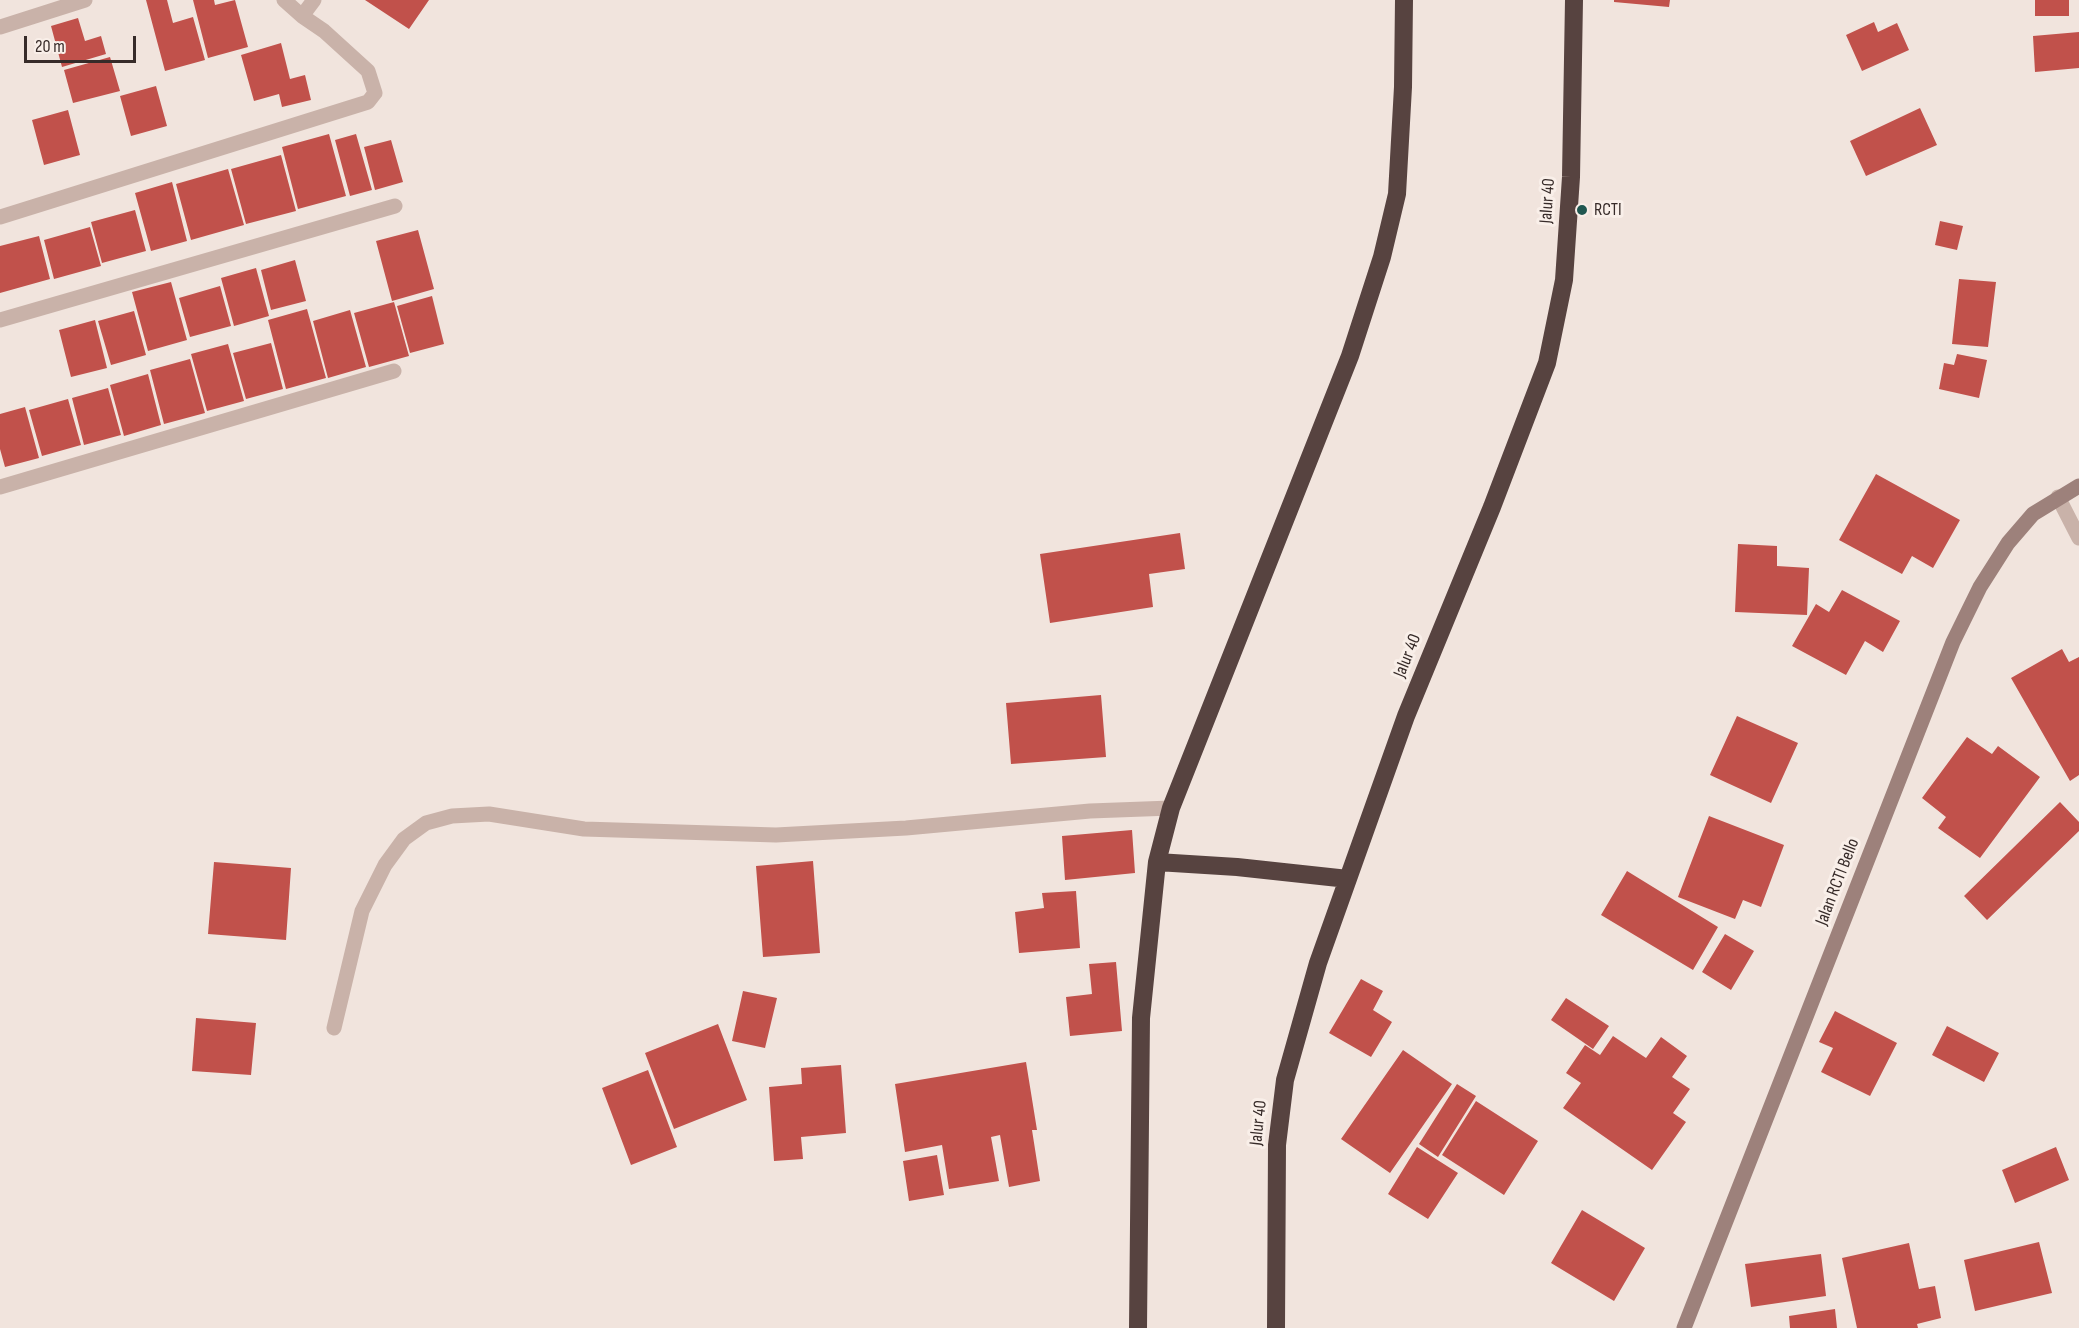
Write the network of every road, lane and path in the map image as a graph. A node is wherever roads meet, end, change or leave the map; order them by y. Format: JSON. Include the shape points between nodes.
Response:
{"nodes":[{"id":1,"x":86,"y":0,"type":"edge"},
{"id":2,"x":284,"y":0,"type":"edge"},
{"id":3,"x":314,"y":0,"type":"edge"},
{"id":4,"x":1404,"y":0,"type":"edge"},
{"id":5,"x":1574,"y":0,"type":"edge"},
{"id":6,"x":302,"y":16,"type":"junction"},
{"id":7,"x":0,"y":27,"type":"edge"},
{"id":8,"x":395,"y":206,"type":"dead end"},
{"id":9,"x":0,"y":217,"type":"edge"},
{"id":10,"x":0,"y":320,"type":"edge"},
{"id":11,"x":394,"y":371,"type":"dead end"},
{"id":12,"x":2079,"y":486,"type":"edge"},
{"id":13,"x":0,"y":487,"type":"edge"},
{"id":14,"x":2058,"y":497,"type":"junction"},
{"id":15,"x":2079,"y":538,"type":"edge"},
{"id":16,"x":1171,"y":808,"type":"junction"},
{"id":17,"x":1157,"y":862,"type":"junction"},
{"id":18,"x":1348,"y":879,"type":"junction"},
{"id":19,"x":334,"y":1028,"type":"dead end"},
{"id":20,"x":1138,"y":1328,"type":"edge"},
{"id":21,"x":1276,"y":1328,"type":"edge"},
{"id":22,"x":1684,"y":1328,"type":"edge"}],
"edges":[{"from":1,"to":7,"type":"street"},
{"from":2,"to":6,"type":"street"},
{"from":3,"to":6,"type":"street"},
{"from":4,"to":16,"type":"highway","via":[[1397,194],[1382,257],[1350,357]]},
{"from":5,"to":18,"type":"highway","name":"Jalur 40","via":[[1571,177],[1564,280],[1547,363],[1406,716]]},
{"from":6,"to":9,"type":"street","via":[[368,71],[375,93],[368,102]]},
{"from":8,"to":10,"type":"street"},
{"from":11,"to":13,"type":"street"},
{"from":12,"to":14,"type":"street","name":"Jalan RCTI Bello"},
{"from":14,"to":15,"type":"street"},
{"from":14,"to":22,"type":"street","name":"Jalan RCTI Bello","via":[[2033,514],[2008,543],[1980,587],[1953,642]]},
{"from":16,"to":17,"type":"highway"},
{"from":16,"to":19,"type":"street","via":[[776,835],[584,829],[489,814],[452,816],[426,823],[405,839],[385,865],[362,911]]},
{"from":17,"to":18,"type":"highway"},
{"from":17,"to":20,"type":"highway","via":[[1141,1018]]},
{"from":18,"to":21,"type":"highway","name":"Jalur 40","via":[[1318,963],[1285,1080],[1277,1145]]}]}
